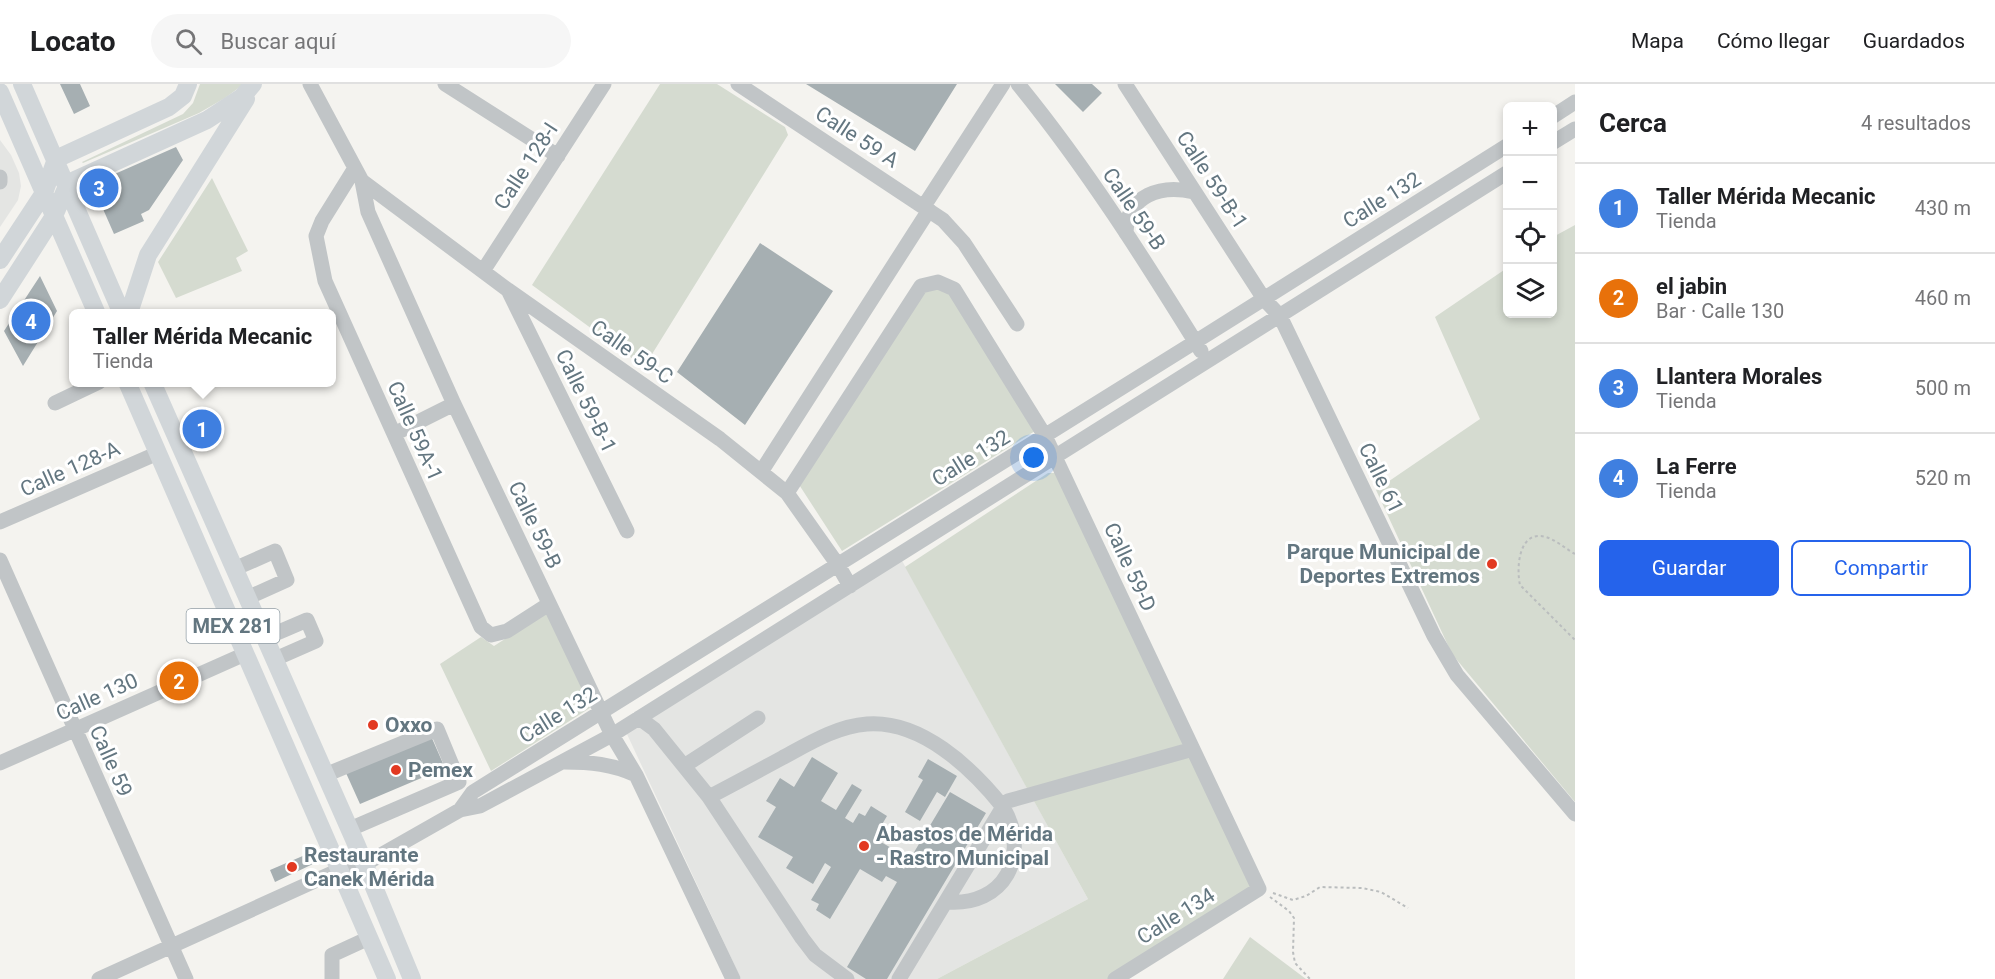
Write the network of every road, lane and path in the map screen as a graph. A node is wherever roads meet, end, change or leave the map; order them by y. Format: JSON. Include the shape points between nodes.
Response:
{"nodes":[{"id":1,"x":22,"y":84,"type":"edge"},
{"id":2,"x":188,"y":84,"type":"edge"},
{"id":3,"x":254,"y":84,"type":"edge"},
{"id":4,"x":310,"y":84,"type":"edge"},
{"id":5,"x":445,"y":84,"type":"edge"},
{"id":6,"x":604,"y":84,"type":"edge"},
{"id":7,"x":738,"y":84,"type":"edge"},
{"id":8,"x":1003,"y":84,"type":"edge"},
{"id":9,"x":1018,"y":84,"type":"edge"},
{"id":10,"x":1125,"y":84,"type":"edge"},
{"id":11,"x":0,"y":92,"type":"edge"},
{"id":12,"x":1575,"y":102,"type":"edge"},
{"id":13,"x":4,"y":112,"type":"edge"},
{"id":14,"x":1557,"y":114,"type":"edge"},
{"id":15,"x":1575,"y":129,"type":"edge"},
{"id":16,"x":1557,"y":140,"type":"edge"},
{"id":17,"x":1503,"y":148,"type":"edge"},
{"id":18,"x":558,"y":156,"type":"junction"},
{"id":19,"x":56,"y":159,"type":"junction"},
{"id":20,"x":358,"y":174,"type":"junction"},
{"id":21,"x":1503,"y":175,"type":"edge"},
{"id":22,"x":67,"y":186,"type":"junction"},
{"id":23,"x":44,"y":192,"type":"junction"},
{"id":24,"x":1194,"y":192,"type":"junction"},
{"id":25,"x":927,"y":208,"type":"junction"},
{"id":26,"x":54,"y":216,"type":"junction"},
{"id":27,"x":1126,"y":233,"type":"junction"},
{"id":28,"x":0,"y":260,"type":"edge"},
{"id":29,"x":483,"y":271,"type":"junction"},
{"id":30,"x":507,"y":290,"type":"junction"},
{"id":31,"x":1264,"y":299,"type":"junction"},
{"id":32,"x":0,"y":300,"type":"edge"},
{"id":33,"x":95,"y":309,"type":"edge"},
{"id":34,"x":122,"y":309,"type":"edge"},
{"id":35,"x":128,"y":309,"type":"edge"},
{"id":36,"x":1280,"y":316,"type":"junction"},
{"id":37,"x":1017,"y":324,"type":"dead end"},
{"id":38,"x":1195,"y":342,"type":"junction"},
{"id":39,"x":1207,"y":362,"type":"junction"},
{"id":40,"x":89,"y":387,"type":"edge"},
{"id":41,"x":129,"y":387,"type":"edge"},
{"id":42,"x":154,"y":387,"type":"edge"},
{"id":43,"x":55,"y":403,"type":"dead end"},
{"id":44,"x":454,"y":404,"type":"junction"},
{"id":45,"x":394,"y":434,"type":"junction"},
{"id":46,"x":1045,"y":436,"type":"junction"},
{"id":47,"x":158,"y":453,"type":"junction"},
{"id":48,"x":1055,"y":457,"type":"junction"},
{"id":49,"x":760,"y":472,"type":"junction"},
{"id":50,"x":787,"y":493,"type":"junction"},
{"id":51,"x":1,"y":518,"type":"edge"},
{"id":52,"x":627,"y":531,"type":"dead end"},
{"id":53,"x":1575,"y":554,"type":"edge"},
{"id":54,"x":0,"y":560,"type":"edge"},
{"id":55,"x":838,"y":565,"type":"junction"},
{"id":56,"x":234,"y":569,"type":"junction"},
{"id":57,"x":850,"y":586,"type":"junction"},
{"id":58,"x":247,"y":598,"type":"junction"},
{"id":59,"x":549,"y":604,"type":"junction"},
{"id":60,"x":265,"y":638,"type":"junction"},
{"id":61,"x":1575,"y":640,"type":"edge"},
{"id":62,"x":245,"y":654,"type":"junction"},
{"id":63,"x":274,"y":660,"type":"junction"},
{"id":64,"x":602,"y":713,"type":"junction"},
{"id":65,"x":639,"y":718,"type":"junction"},
{"id":66,"x":758,"y":718,"type":"dead end"},
{"id":67,"x":74,"y":730,"type":"junction"},
{"id":68,"x":612,"y":735,"type":"junction"},
{"id":69,"x":1193,"y":749,"type":"junction"},
{"id":70,"x":316,"y":754,"type":"junction"},
{"id":71,"x":561,"y":762,"type":"junction"},
{"id":72,"x":0,"y":764,"type":"edge"},
{"id":73,"x":293,"y":765,"type":"junction"},
{"id":74,"x":684,"y":766,"type":"junction"},
{"id":75,"x":326,"y":775,"type":"junction"},
{"id":76,"x":636,"y":775,"type":"junction"},
{"id":77,"x":428,"y":796,"type":"junction"},
{"id":78,"x":710,"y":797,"type":"junction"},
{"id":79,"x":1003,"y":807,"type":"junction"},
{"id":80,"x":460,"y":810,"type":"junction"},
{"id":81,"x":1575,"y":814,"type":"edge"},
{"id":82,"x":440,"y":821,"type":"junction"},
{"id":83,"x":350,"y":829,"type":"junction"},
{"id":84,"x":365,"y":864,"type":"junction"},
{"id":85,"x":339,"y":870,"type":"junction"},
{"id":86,"x":1259,"y":889,"type":"junction"},
{"id":87,"x":946,"y":902,"type":"junction"},
{"id":88,"x":1408,"y":908,"type":"dead end"},
{"id":89,"x":390,"y":928,"type":"junction"},
{"id":90,"x":369,"y":938,"type":"junction"},
{"id":91,"x":172,"y":947,"type":"junction"},
{"id":92,"x":99,"y":979,"type":"edge"},
{"id":93,"x":186,"y":979,"type":"edge"},
{"id":94,"x":332,"y":979,"type":"edge"},
{"id":95,"x":387,"y":979,"type":"edge"},
{"id":96,"x":412,"y":979,"type":"edge"},
{"id":97,"x":733,"y":979,"type":"edge"},
{"id":98,"x":847,"y":979,"type":"edge"},
{"id":99,"x":898,"y":979,"type":"edge"},
{"id":100,"x":1115,"y":979,"type":"edge"},
{"id":101,"x":1310,"y":979,"type":"edge"}],
"edges":[{"from":1,"to":19,"type":"main road"},
{"from":2,"to":19,"type":"main road","via":[[183,96],[170,107]]},
{"from":3,"to":22,"type":"main road","via":[[226,109]]},
{"from":3,"to":35,"type":"main road","via":[[148,255]]},
{"from":4,"to":20,"type":"street","name":"Calle 59-B"},
{"from":5,"to":18,"type":"street"},
{"from":6,"to":18,"type":"street","name":"Calle 128-I"},
{"from":7,"to":25,"type":"street","name":"Calle 59 A"},
{"from":8,"to":25,"type":"street"},
{"from":9,"to":27,"type":"street","name":"Calle 59-B"},
{"from":10,"to":24,"type":"street","name":"Calle 59-B-1"},
{"from":11,"to":13,"type":"main road"},
{"from":12,"to":14,"type":"street"},
{"from":13,"to":23,"type":"main road"},
{"from":15,"to":16,"type":"street"},
{"from":17,"to":31,"type":"street","name":"Calle 132"},
{"from":18,"to":29,"type":"street","name":"Calle 128-I"},
{"from":19,"to":22,"type":"main road"},
{"from":19,"to":23,"type":"main road"},
{"from":20,"to":29,"type":"street","name":"Calle 59-C"},
{"from":20,"to":44,"type":"street","name":"Calle 59-B","via":[[368,212]]},
{"from":20,"to":45,"type":"street","name":"Calle 59A-1","via":[[322,221],[316,236],[325,281]]},
{"from":21,"to":36,"type":"street","name":"Calle 132"},
{"from":22,"to":26,"type":"main road"},
{"from":22,"to":34,"type":"main road"},
{"from":23,"to":26,"type":"main road"},
{"from":23,"to":28,"type":"main road"},
{"from":24,"to":27,"type":"street","via":[[1178,188],[1146,195],[1126,220]]},
{"from":24,"to":31,"type":"street","name":"Calle 59-B-1"},
{"from":25,"to":37,"type":"street","name":"Calle 59 A","via":[[964,243]]},
{"from":25,"to":49,"type":"street"},
{"from":26,"to":32,"type":"main road"},
{"from":26,"to":33,"type":"main road"},
{"from":27,"to":38,"type":"street","name":"Calle 59-B"},
{"from":29,"to":30,"type":"street","name":"Calle 59-C"},
{"from":30,"to":49,"type":"street","name":"Calle 59-C","via":[[720,439]]},
{"from":30,"to":52,"type":"street","name":"Calle 59-B-1"},
{"from":31,"to":36,"type":"street","name":"Calle 61"},
{"from":31,"to":38,"type":"street","name":"Calle 132"},
{"from":36,"to":39,"type":"street","name":"Calle 132"},
{"from":36,"to":81,"type":"street","name":"Calle 61","via":[[1434,636],[1457,675]]},
{"from":38,"to":39,"type":"street","name":"Calle 59-B"},
{"from":38,"to":46,"type":"street","name":"Calle 132"},
{"from":39,"to":48,"type":"street","name":"Calle 132"},
{"from":40,"to":43,"type":"street"},
{"from":41,"to":47,"type":"main road","number":"MEX 281"},
{"from":42,"to":56,"type":"main road","number":"MEX 281"},
{"from":44,"to":45,"type":"street"},
{"from":44,"to":59,"type":"street","name":"Calle 59-B"},
{"from":45,"to":59,"type":"street","name":"Calle 59A-1","via":[[481,627],[491,635],[507,631]]},
{"from":46,"to":48,"type":"street","name":"Calle 59-D"},
{"from":46,"to":50,"type":"street","name":"Calle 59-D","via":[[954,289],[938,282],[921,286]]},
{"from":46,"to":55,"type":"street","name":"Calle 132"},
{"from":47,"to":51,"type":"street","name":"Calle 128-A"},
{"from":47,"to":62,"type":"main road","number":"MEX 281"},
{"from":48,"to":57,"type":"street","name":"Calle 132"},
{"from":48,"to":69,"type":"street","name":"Calle 59-D"},
{"from":49,"to":50,"type":"street","name":"Calle 59-C"},
{"from":50,"to":55,"type":"street","name":"Calle 59-C"},
{"from":53,"to":61,"type":"path","via":[[1534,536],[1524,543],[1517,574],[1520,585]]},
{"from":54,"to":67,"type":"street","name":"Calle 59"},
{"from":55,"to":57,"type":"street","name":"Calle 59-C"},
{"from":55,"to":64,"type":"street","name":"Calle 132"},
{"from":56,"to":58,"type":"main road","number":"MEX 281"},
{"from":56,"to":58,"type":"street","via":[[275,551],[287,580]]},
{"from":57,"to":65,"type":"street","name":"Calle 132"},
{"from":58,"to":60,"type":"main road","number":"MEX 281"},
{"from":59,"to":64,"type":"street","name":"Calle 59-B"},
{"from":60,"to":63,"type":"main road","number":"MEX 281"},
{"from":60,"to":63,"type":"street","via":[[307,620],[316,641]]},
{"from":62,"to":67,"type":"street","name":"Calle 130"},
{"from":62,"to":73,"type":"main road","number":"MEX 281"},
{"from":63,"to":70,"type":"main road","number":"MEX 281"},
{"from":64,"to":68,"type":"street","name":"Calle 59-B"},
{"from":64,"to":80,"type":"street","name":"Calle 132","via":[[473,792]]},
{"from":65,"to":68,"type":"street","name":"Calle 132"},
{"from":65,"to":74,"type":"street","via":[[654,729]]},
{"from":66,"to":74,"type":"street"},
{"from":67,"to":72,"type":"street","name":"Calle 130"},
{"from":67,"to":91,"type":"street","name":"Calle 59"},
{"from":68,"to":71,"type":"street","name":"Calle 132"},
{"from":68,"to":76,"type":"street","name":"Calle 59-B"},
{"from":69,"to":79,"type":"street","via":[[1008,801]]},
{"from":69,"to":86,"type":"street","name":"Calle 59-D"},
{"from":70,"to":73,"type":"main road"},
{"from":70,"to":75,"type":"main road","number":"MEX 281"},
{"from":71,"to":76,"type":"street","via":[[600,763]]},
{"from":71,"to":80,"type":"street","name":"Calle 132","via":[[480,806]]},
{"from":73,"to":85,"type":"main road","number":"MEX 281"},
{"from":74,"to":78,"type":"street"},
{"from":75,"to":77,"type":"street","via":[[437,729],[459,782]]},
{"from":75,"to":83,"type":"main road","number":"MEX 281"},
{"from":76,"to":97,"type":"street","name":"Calle 59-B"},
{"from":77,"to":82,"type":"street"},
{"from":77,"to":83,"type":"street"},
{"from":78,"to":79,"type":"street","via":[[842,729],[884,723],[929,740],[974,776]]},
{"from":78,"to":98,"type":"street","via":[[802,938],[815,955]]},
{"from":79,"to":87,"type":"street"},
{"from":79,"to":87,"type":"street","via":[[1015,844],[1012,864],[1000,886],[979,899]]},
{"from":80,"to":82,"type":"street","name":"Calle 132"},
{"from":82,"to":84,"type":"street","name":"Calle 132"},
{"from":83,"to":84,"type":"main road","number":"MEX 281"},
{"from":84,"to":85,"type":"street","name":"Calle 132"},
{"from":84,"to":89,"type":"main road","number":"MEX 281"},
{"from":85,"to":90,"type":"main road","number":"MEX 281"},
{"from":85,"to":91,"type":"street","name":"Calle 132"},
{"from":86,"to":88,"type":"path","via":[[1293,900],[1320,886],[1362,888],[1381,892]]},
{"from":86,"to":100,"type":"street","name":"Calle 134"},
{"from":86,"to":101,"type":"path","via":[[1294,918],[1295,963]]},
{"from":87,"to":99,"type":"street"},
{"from":89,"to":90,"type":"main road"},
{"from":89,"to":96,"type":"main road","number":"MEX 281"},
{"from":90,"to":94,"type":"street","via":[[332,955]]},
{"from":90,"to":95,"type":"main road","number":"MEX 281"},
{"from":91,"to":92,"type":"street","name":"Calle 132"},
{"from":91,"to":93,"type":"street","name":"Calle 59"}]}
